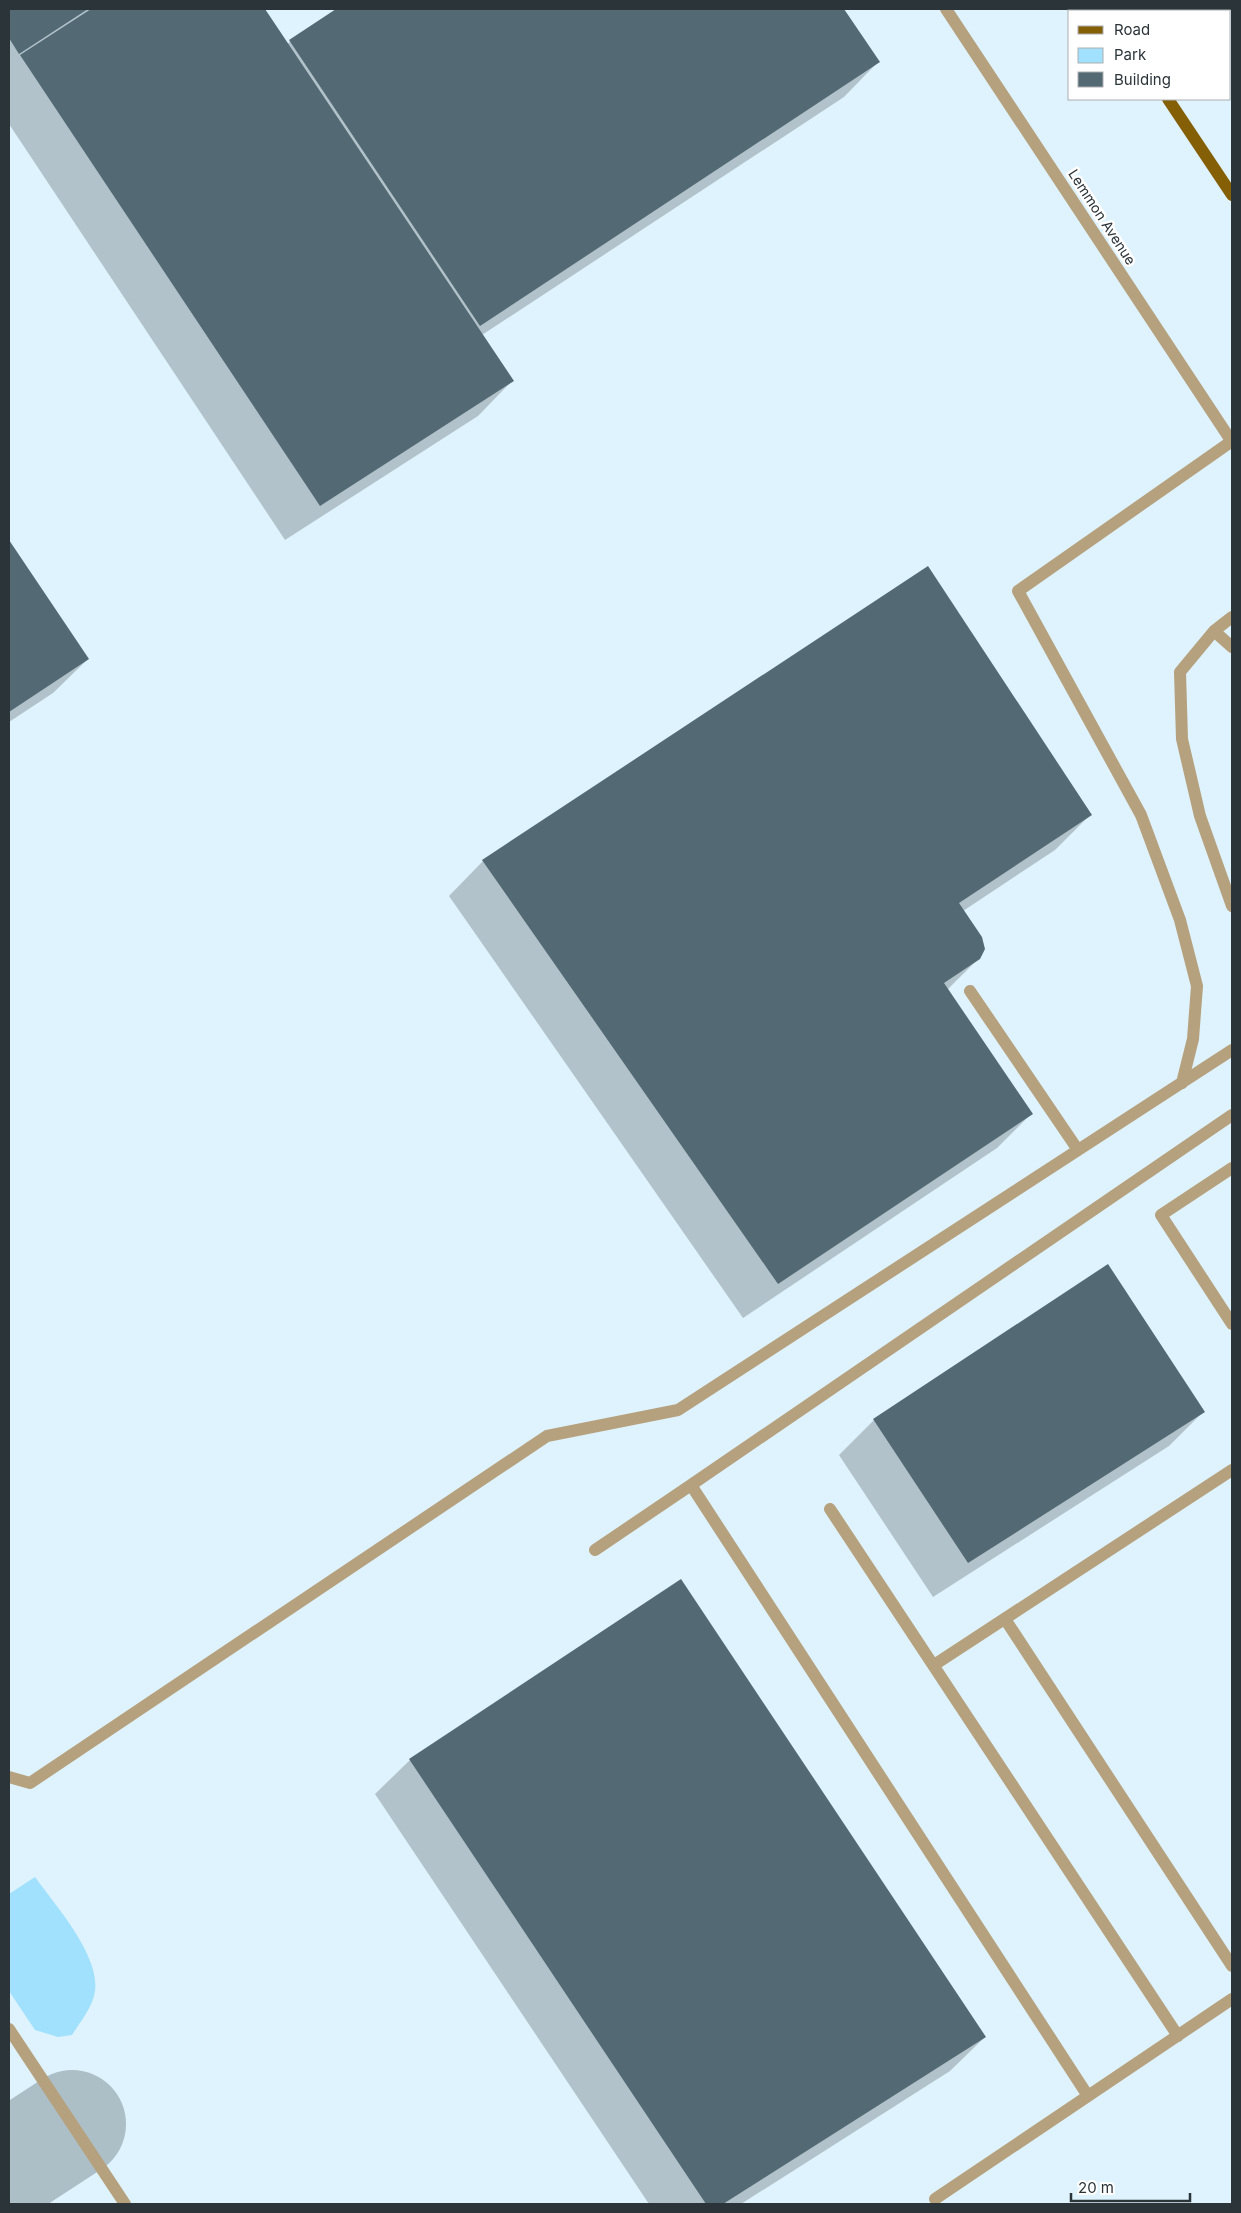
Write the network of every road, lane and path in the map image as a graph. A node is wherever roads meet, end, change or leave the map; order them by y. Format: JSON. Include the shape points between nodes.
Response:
{"nodes":[{"id":1,"x":946,"y":9,"type":"edge"},
{"id":2,"x":1169,"y":100,"type":"edge"},
{"id":3,"x":1232,"y":195,"type":"edge"},
{"id":4,"x":1232,"y":442,"type":"edge"},
{"id":5,"x":1232,"y":617,"type":"edge"},
{"id":6,"x":1214,"y":631,"type":"junction"},
{"id":7,"x":1232,"y":647,"type":"edge"},
{"id":8,"x":1232,"y":906,"type":"edge"},
{"id":9,"x":970,"y":991,"type":"dead end"},
{"id":10,"x":1232,"y":1050,"type":"edge"},
{"id":11,"x":1182,"y":1082,"type":"junction"},
{"id":12,"x":1232,"y":1115,"type":"edge"},
{"id":13,"x":1078,"y":1150,"type":"junction"},
{"id":14,"x":1232,"y":1168,"type":"edge"},
{"id":15,"x":1232,"y":1324,"type":"edge"},
{"id":16,"x":1232,"y":1470,"type":"edge"},
{"id":17,"x":691,"y":1485,"type":"junction"},
{"id":18,"x":830,"y":1509,"type":"dead end"},
{"id":19,"x":595,"y":1550,"type":"dead end"},
{"id":20,"x":1005,"y":1619,"type":"junction"},
{"id":21,"x":934,"y":1665,"type":"junction"},
{"id":22,"x":9,"y":1778,"type":"edge"},
{"id":23,"x":1232,"y":1966,"type":"edge"},
{"id":24,"x":1232,"y":1999,"type":"edge"},
{"id":25,"x":9,"y":2029,"type":"edge"},
{"id":26,"x":1178,"y":2036,"type":"junction"},
{"id":27,"x":1088,"y":2096,"type":"junction"},
{"id":28,"x":935,"y":2199,"type":"dead end"},
{"id":29,"x":125,"y":2204,"type":"edge"}],
"edges":[{"from":1,"to":4,"type":"street","name":"Lemmon Avenue"},
{"from":2,"to":3,"type":"main road"},
{"from":4,"to":11,"type":"street","via":[[1018,591],[1141,815],[1180,920],[1197,986],[1193,1039]]},
{"from":5,"to":6,"type":"street"},
{"from":6,"to":7,"type":"street"},
{"from":6,"to":8,"type":"street","via":[[1180,672],[1182,739],[1200,816]]},
{"from":9,"to":13,"type":"street"},
{"from":10,"to":11,"type":"street"},
{"from":11,"to":13,"type":"street"},
{"from":12,"to":17,"type":"street"},
{"from":13,"to":22,"type":"street","via":[[678,1410],[547,1436],[30,1783]]},
{"from":14,"to":15,"type":"street","via":[[1161,1215]]},
{"from":16,"to":20,"type":"street"},
{"from":17,"to":19,"type":"street"},
{"from":17,"to":27,"type":"street"},
{"from":18,"to":21,"type":"street"},
{"from":20,"to":21,"type":"street"},
{"from":20,"to":23,"type":"street"},
{"from":21,"to":26,"type":"street"},
{"from":24,"to":26,"type":"street"},
{"from":25,"to":29,"type":"street"},
{"from":26,"to":27,"type":"street"},
{"from":27,"to":28,"type":"street"}]}
